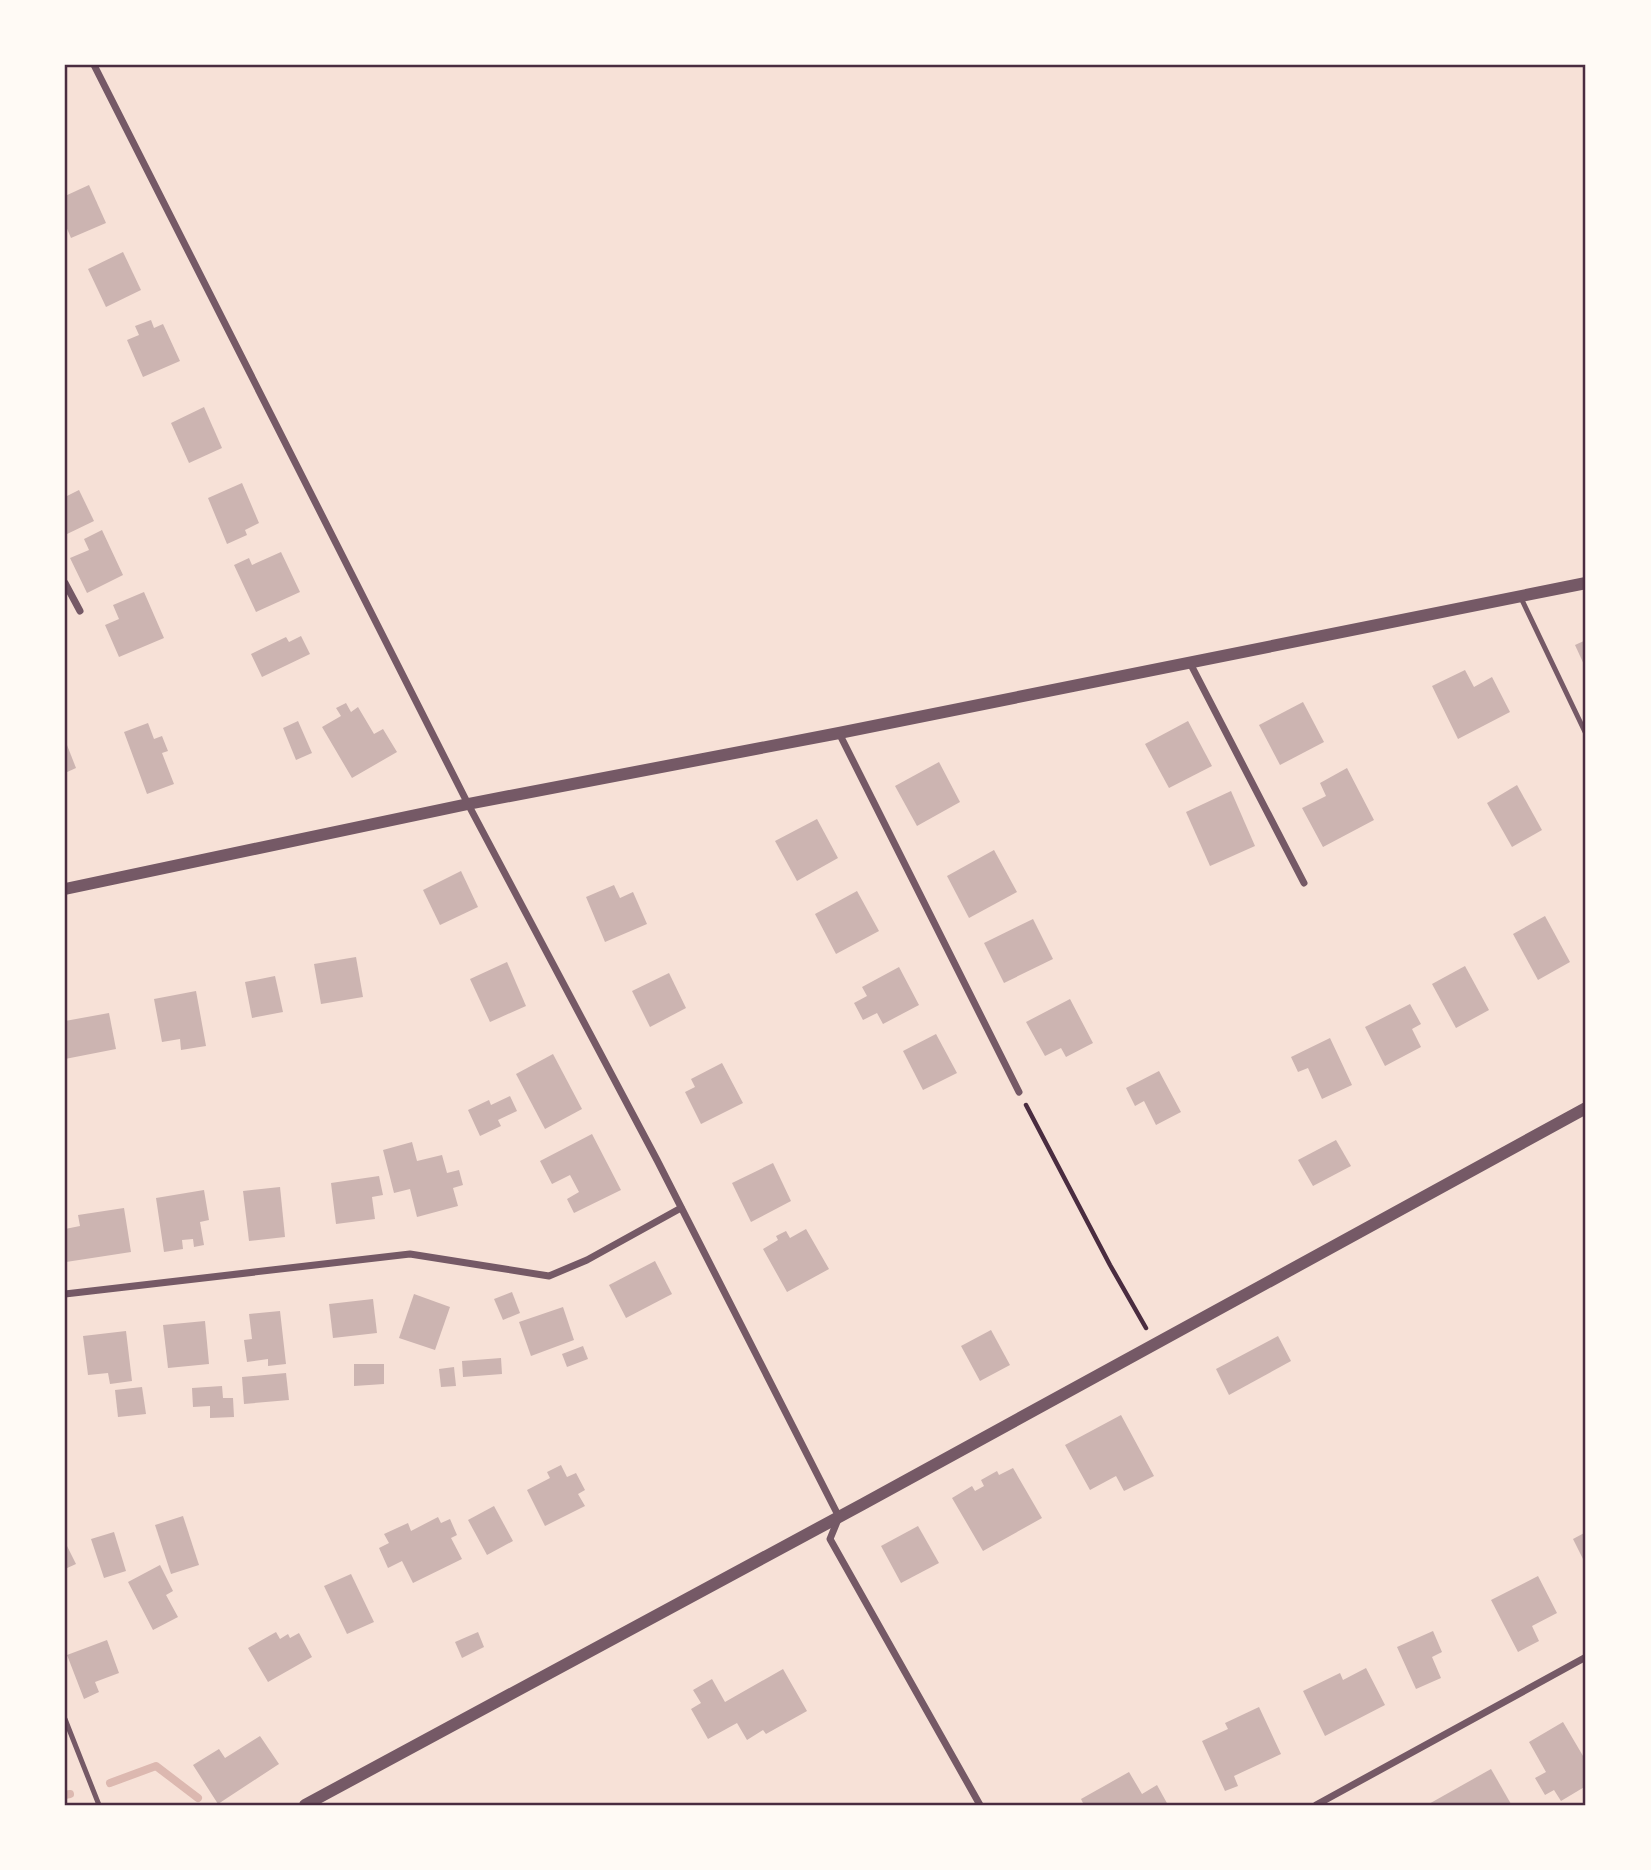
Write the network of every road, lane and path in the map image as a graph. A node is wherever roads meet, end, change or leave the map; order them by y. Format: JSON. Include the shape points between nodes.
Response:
{"nodes":[{"id":1,"x":94,"y":65,"type":"edge"},
{"id":2,"x":65,"y":583,"type":"edge"},
{"id":3,"x":1586,"y":583,"type":"edge"},
{"id":4,"x":1520,"y":596,"type":"junction"},
{"id":5,"x":80,"y":611,"type":"dead end"},
{"id":6,"x":1190,"y":663,"type":"junction"},
{"id":7,"x":839,"y":733,"type":"junction"},
{"id":8,"x":1586,"y":734,"type":"edge"},
{"id":9,"x":468,"y":804,"type":"junction"},
{"id":10,"x":1304,"y":883,"type":"dead end"},
{"id":11,"x":65,"y":889,"type":"edge"},
{"id":12,"x":1019,"y":1092,"type":"joint"},
{"id":13,"x":1586,"y":1108,"type":"edge"},
{"id":14,"x":681,"y":1208,"type":"junction"},
{"id":15,"x":65,"y":1294,"type":"edge"},
{"id":16,"x":1155,"y":1344,"type":"junction"},
{"id":17,"x":839,"y":1517,"type":"junction"},
{"id":18,"x":1586,"y":1657,"type":"edge"},
{"id":19,"x":65,"y":1719,"type":"edge"},
{"id":20,"x":99,"y":1805,"type":"edge"},
{"id":21,"x":305,"y":1805,"type":"edge"},
{"id":22,"x":980,"y":1805,"type":"edge"},
{"id":23,"x":1316,"y":1805,"type":"edge"}],
"edges":[{"from":1,"to":9,"type":"street"},
{"from":2,"to":5,"type":"street"},
{"from":3,"to":4,"type":"street"},
{"from":4,"to":6,"type":"street"},
{"from":4,"to":8,"type":"lane"},
{"from":6,"to":7,"type":"street"},
{"from":6,"to":10,"type":"street"},
{"from":7,"to":9,"type":"street"},
{"from":7,"to":12,"type":"street"},
{"from":9,"to":11,"type":"street"},
{"from":9,"to":14,"type":"street"},
{"from":12,"to":16,"type":"path"},
{"from":13,"to":16,"type":"street"},
{"from":14,"to":15,"type":"street","via":[[550,1276],[410,1254]]},
{"from":14,"to":17,"type":"street"},
{"from":16,"to":17,"type":"street"},
{"from":17,"to":21,"type":"street"},
{"from":17,"to":22,"type":"street","via":[[830,1539]]},
{"from":18,"to":23,"type":"street"},
{"from":19,"to":20,"type":"lane"}]}
